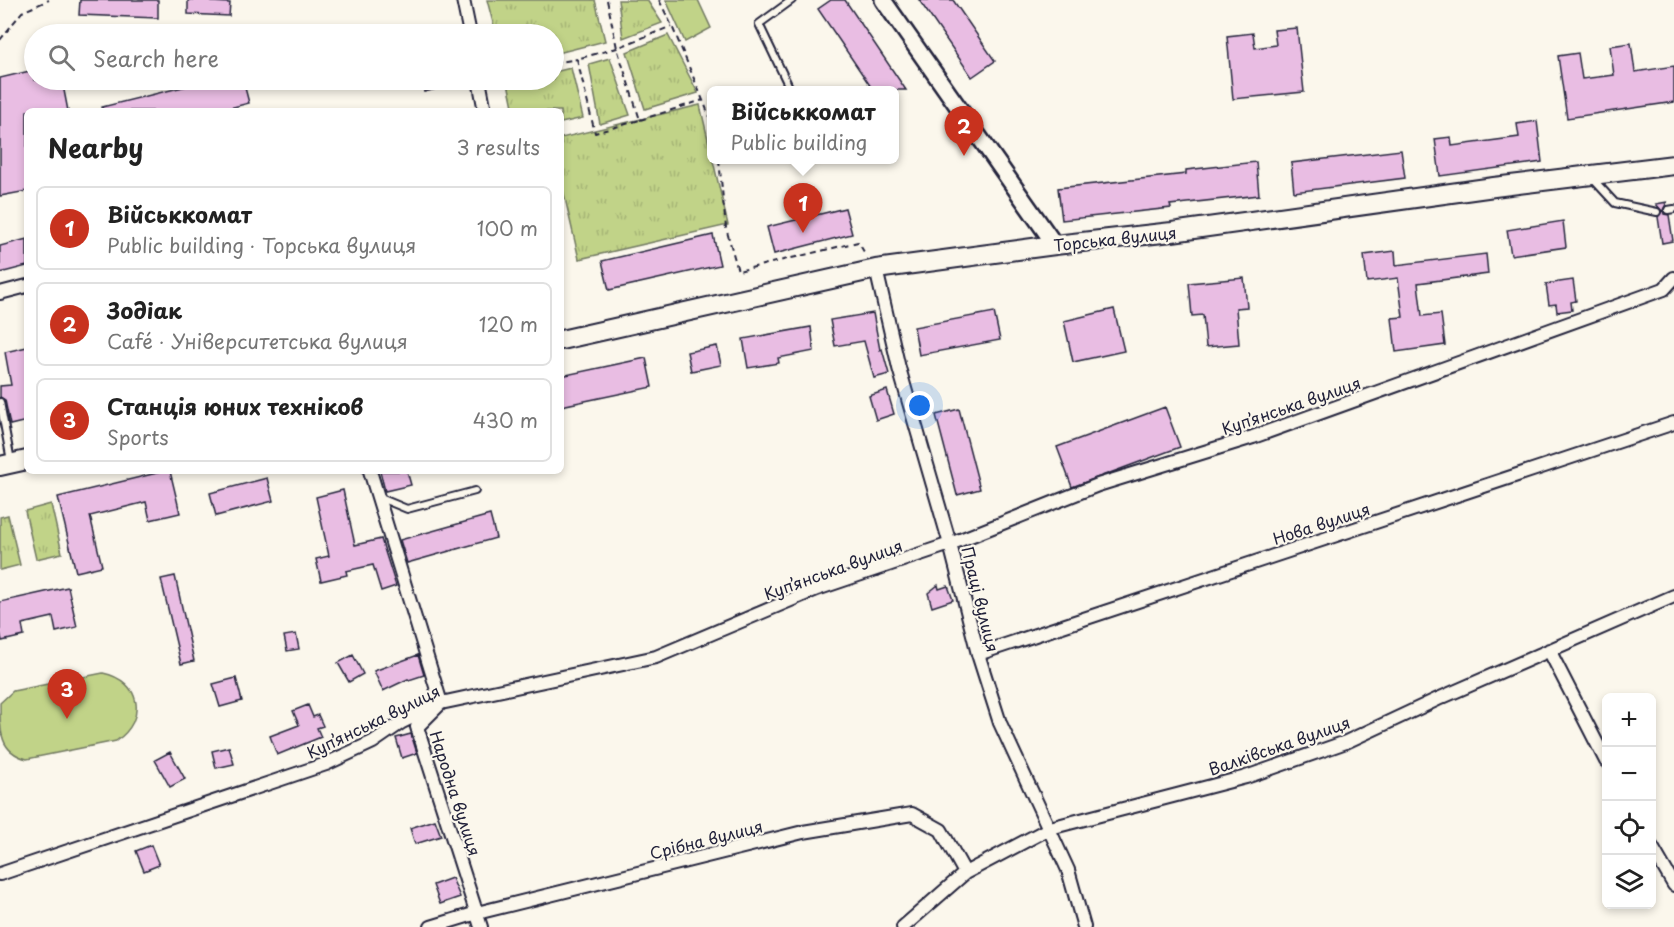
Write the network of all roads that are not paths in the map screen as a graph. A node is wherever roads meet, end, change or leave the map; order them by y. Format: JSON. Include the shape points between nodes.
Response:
{"nodes":[{"id":1,"x":463,"y":0,"type":"edge"},
{"id":2,"x":792,"y":0,"type":"edge"},
{"id":3,"x":883,"y":0,"type":"edge"},
{"id":4,"x":468,"y":24,"type":"edge"},
{"id":5,"x":789,"y":86,"type":"edge"},
{"id":6,"x":481,"y":90,"type":"edge"},
{"id":7,"x":484,"y":108,"type":"edge"},
{"id":8,"x":1674,"y":165,"type":"edge"},
{"id":9,"x":1590,"y":176,"type":"junction"},
{"id":10,"x":1657,"y":212,"type":"dead end"},
{"id":11,"x":1054,"y":245,"type":"junction"},
{"id":12,"x":876,"y":269,"type":"junction"},
{"id":13,"x":1674,"y":278,"type":"edge"},
{"id":14,"x":24,"y":287,"type":"edge"},
{"id":15,"x":0,"y":294,"type":"edge"},
{"id":16,"x":564,"y":339,"type":"edge"},
{"id":17,"x":0,"y":402,"type":"edge"},
{"id":18,"x":1674,"y":423,"type":"edge"},
{"id":19,"x":13,"y":463,"type":"edge"},
{"id":20,"x":371,"y":474,"type":"edge"},
{"id":21,"x":475,"y":491,"type":"dead end"},
{"id":22,"x":378,"y":497,"type":"junction"},
{"id":23,"x":950,"y":544,"type":"junction"},
{"id":24,"x":1674,"y":596,"type":"edge"},
{"id":25,"x":1549,"y":650,"type":"junction"},
{"id":26,"x":978,"y":654,"type":"junction"},
{"id":27,"x":441,"y":703,"type":"junction"},
{"id":28,"x":1602,"y":753,"type":"edge"},
{"id":29,"x":1050,"y":828,"type":"junction"},
{"id":30,"x":1656,"y":854,"type":"edge"},
{"id":31,"x":965,"y":873,"type":"junction"},
{"id":32,"x":0,"y":874,"type":"edge"},
{"id":33,"x":1674,"y":885,"type":"edge"},
{"id":34,"x":477,"y":913,"type":"junction"},
{"id":35,"x":1083,"y":926,"type":"edge"},
{"id":36,"x":431,"y":927,"type":"edge"},
{"id":37,"x":481,"y":927,"type":"edge"},
{"id":38,"x":903,"y":927,"type":"edge"}],
"edges":[{"from":1,"to":4,"type":"street"},
{"from":2,"to":5,"type":"lane","via":[[759,24]]},
{"from":3,"to":11,"type":"street"},
{"from":6,"to":7,"type":"street"},
{"from":8,"to":9,"type":"main road","name":"Торська вулиця"},
{"from":9,"to":10,"type":"lane","via":[[1615,203]]},
{"from":9,"to":11,"type":"main road","name":"Торська вулиця"},
{"from":11,"to":12,"type":"main road","name":"Торська вулиця"},
{"from":12,"to":16,"type":"main road","name":"Торська вулиця"},
{"from":12,"to":23,"type":"street","name":"Праці вулиця","via":[[899,368]]},
{"from":13,"to":23,"type":"street","name":"Куп’янська вулиця","via":[[1664,289],[1252,437],[1098,485]]},
{"from":14,"to":15,"type":"street"},
{"from":17,"to":19,"type":"lane"},
{"from":18,"to":26,"type":"street","name":"Нова вулиця"},
{"from":20,"to":22,"type":"street","name":"Народна вулиця"},
{"from":21,"to":22,"type":"lane","via":[[407,509]]},
{"from":22,"to":27,"type":"street","name":"Народна вулиця"},
{"from":23,"to":26,"type":"street","name":"Праці вулиця"},
{"from":23,"to":27,"type":"street","name":"Куп’янська вулиця","via":[[818,589],[656,657]]},
{"from":24,"to":25,"type":"street","name":"Валківська вулиця"},
{"from":25,"to":28,"type":"street"},
{"from":25,"to":29,"type":"street","name":"Валківська вулиця","via":[[1346,742],[1246,777]]},
{"from":26,"to":29,"type":"street","name":"Праці вулиця","via":[[1000,723]]},
{"from":27,"to":32,"type":"street","name":"Куп’янська вулиця","via":[[326,764]]},
{"from":27,"to":34,"type":"street","name":"Народна вулиця","via":[[417,727]]},
{"from":29,"to":31,"type":"street","name":"Валківська вулиця"},
{"from":29,"to":35,"type":"street","name":"Праці вулиця","via":[[1068,870]]},
{"from":30,"to":33,"type":"street"},
{"from":31,"to":34,"type":"street","name":"Срібна вулиця","via":[[941,830],[912,814],[803,832]]},
{"from":31,"to":38,"type":"street","name":"Валківська вулиця"},
{"from":34,"to":36,"type":"street","name":"Срібна вулиця"},
{"from":34,"to":37,"type":"street","name":"Народна вулиця"}]}
